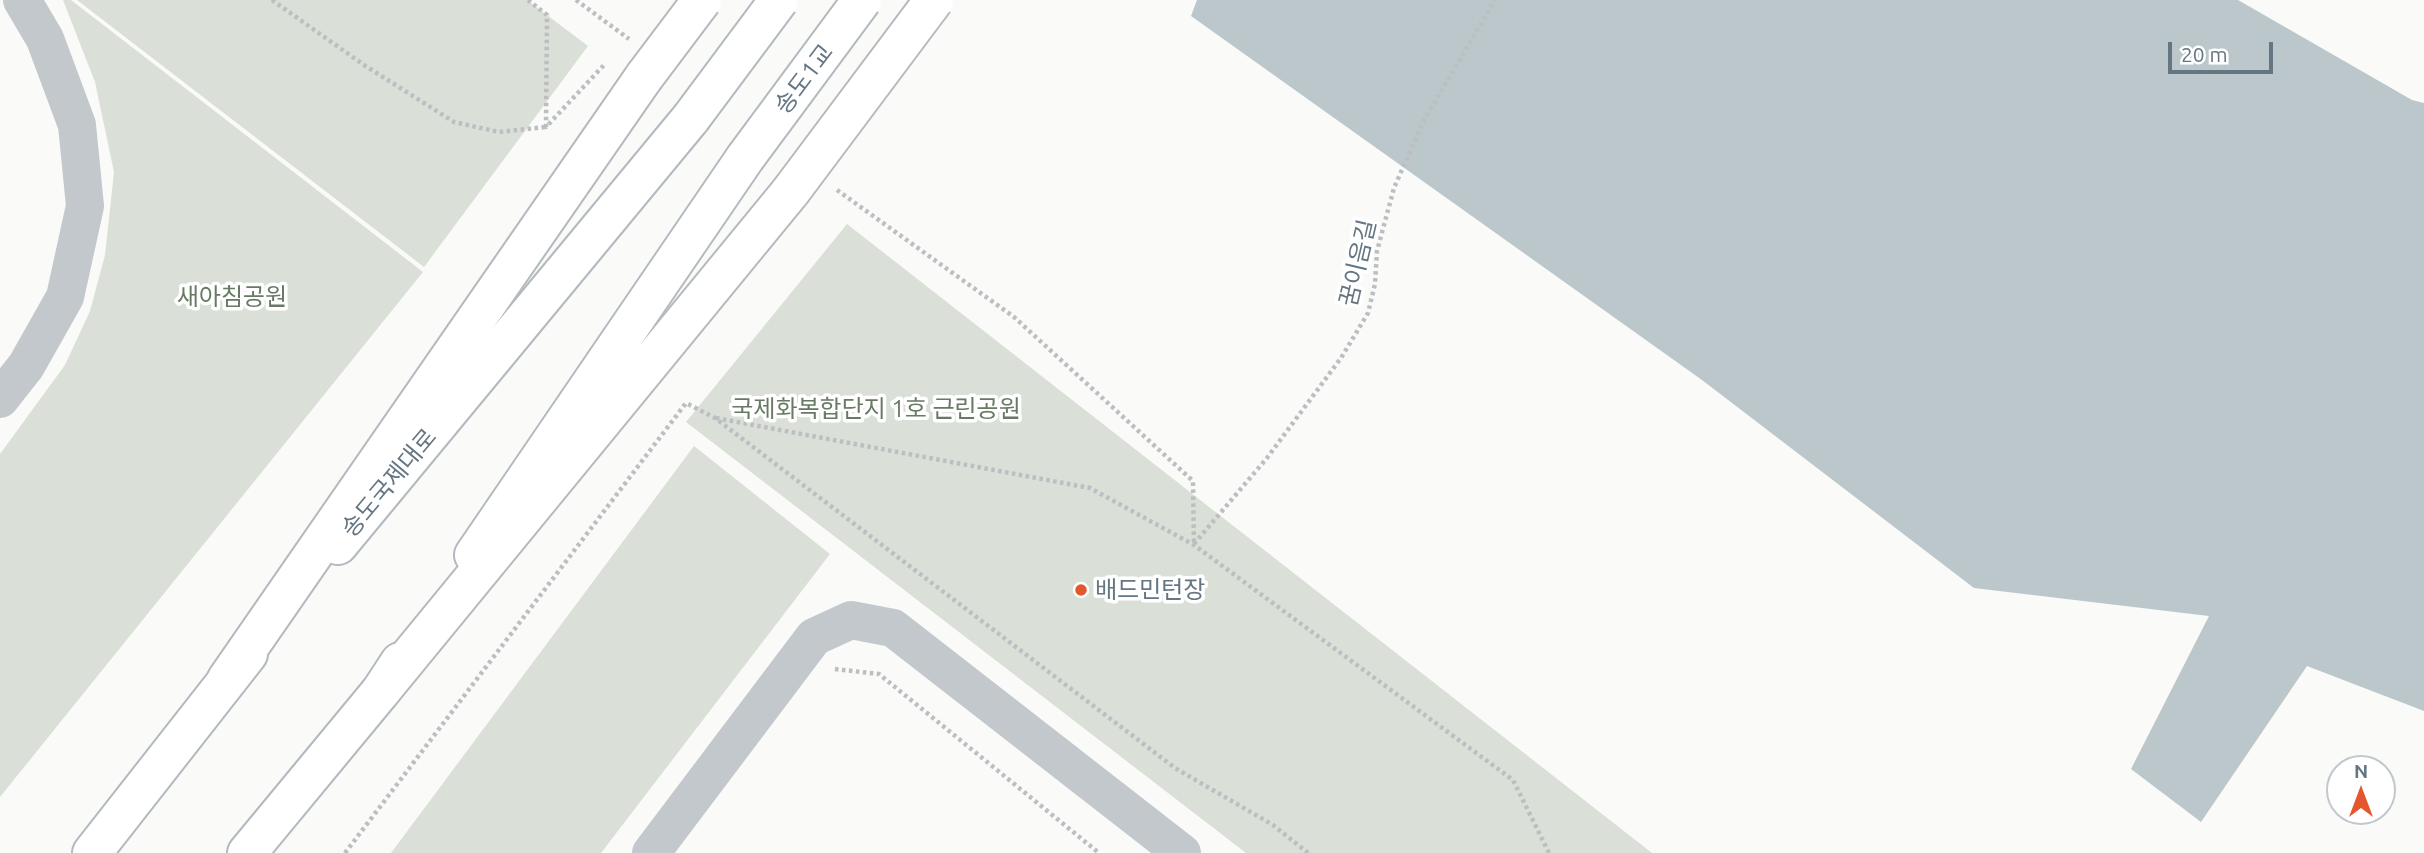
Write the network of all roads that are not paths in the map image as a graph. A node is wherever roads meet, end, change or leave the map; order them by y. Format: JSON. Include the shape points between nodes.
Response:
{"nodes":[{"id":1,"x":22,"y":0,"type":"edge"},
{"id":2,"x":702,"y":0,"type":"edge"},
{"id":3,"x":779,"y":0,"type":"edge"},
{"id":4,"x":862,"y":0,"type":"edge"},
{"id":5,"x":934,"y":0,"type":"edge"},
{"id":6,"x":0,"y":399,"type":"edge"},
{"id":7,"x":227,"y":679,"type":"junction"},
{"id":8,"x":381,"y":691,"type":"junction"},
{"id":9,"x":92,"y":853,"type":"edge"},
{"id":10,"x":247,"y":853,"type":"edge"},
{"id":11,"x":651,"y":853,"type":"edge"},
{"id":12,"x":1182,"y":853,"type":"edge"}],
"edges":[{"from":1,"to":6,"type":"street","via":[[44,39],[76,125],[85,206],[65,297],[26,366]]},
{"from":2,"to":7,"type":"main road","bridge":true},
{"from":3,"to":7,"type":"main road","name":"송도국제대로","bridge":true,"via":[[691,118]]},
{"from":4,"to":8,"type":"main road","name":"송도1교","bridge":true,"via":[[745,158]]},
{"from":5,"to":8,"type":"main road","bridge":true,"via":[[791,191]]},
{"from":7,"to":9,"type":"main road","name":"송도국제대로"},
{"from":8,"to":10,"type":"main road"},
{"from":11,"to":12,"type":"street","via":[[814,636],[851,620],[893,628]]}]}
